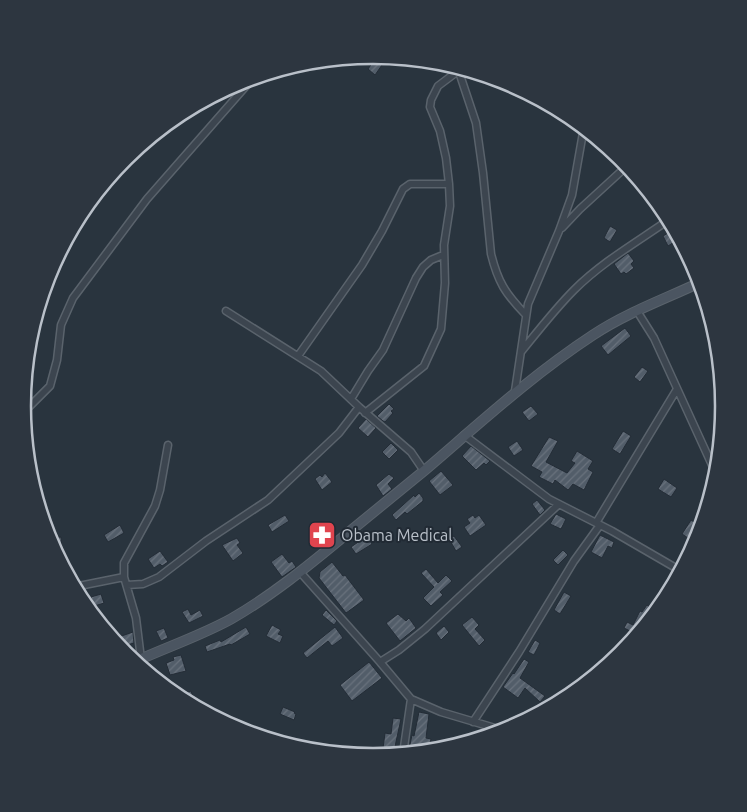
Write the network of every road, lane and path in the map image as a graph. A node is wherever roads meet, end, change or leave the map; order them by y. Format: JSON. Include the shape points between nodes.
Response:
{"nodes":[{"id":1,"x":452,"y":73,"type":"edge"},
{"id":2,"x":459,"y":74,"type":"edge"},
{"id":3,"x":242,"y":90,"type":"edge"},
{"id":4,"x":583,"y":135,"type":"edge"},
{"id":5,"x":622,"y":170,"type":"edge"},
{"id":6,"x":449,"y":184,"type":"junction"},
{"id":7,"x":663,"y":224,"type":"edge"},
{"id":8,"x":559,"y":231,"type":"junction"},
{"id":9,"x":443,"y":255,"type":"junction"},
{"id":10,"x":694,"y":285,"type":"edge"},
{"id":11,"x":226,"y":311,"type":"dead end"},
{"id":12,"x":637,"y":311,"type":"junction"},
{"id":13,"x":525,"y":314,"type":"junction"},
{"id":14,"x":521,"y":352,"type":"junction"},
{"id":15,"x":298,"y":356,"type":"junction"},
{"id":16,"x":677,"y":389,"type":"junction"},
{"id":17,"x":515,"y":391,"type":"junction"},
{"id":18,"x":351,"y":399,"type":"junction"},
{"id":19,"x":31,"y":405,"type":"edge"},
{"id":20,"x":359,"y":407,"type":"junction"},
{"id":21,"x":365,"y":413,"type":"junction"},
{"id":22,"x":464,"y":435,"type":"junction"},
{"id":23,"x":168,"y":445,"type":"dead end"},
{"id":24,"x":711,"y":463,"type":"edge"},
{"id":25,"x":424,"y":471,"type":"junction"},
{"id":26,"x":559,"y":504,"type":"junction"},
{"id":27,"x":598,"y":524,"type":"junction"},
{"id":28,"x":675,"y":567,"type":"edge"},
{"id":29,"x":300,"y":572,"type":"junction"},
{"id":30,"x":124,"y":577,"type":"junction"},
{"id":31,"x":82,"y":585,"type":"edge"},
{"id":32,"x":127,"y":585,"type":"junction"},
{"id":33,"x":138,"y":654,"type":"edge"},
{"id":34,"x":143,"y":658,"type":"edge"},
{"id":35,"x":380,"y":662,"type":"junction"},
{"id":36,"x":410,"y":699,"type":"junction"},
{"id":37,"x":473,"y":722,"type":"junction"},
{"id":38,"x":491,"y":727,"type":"edge"},
{"id":39,"x":404,"y":747,"type":"edge"}],
"edges":[{"from":1,"to":6,"type":"street","via":[[438,86],[430,106],[440,131]]},
{"from":2,"to":13,"type":"street","via":[[476,123],[494,266],[508,296]]},
{"from":3,"to":19,"type":"street","via":[[147,199],[73,298],[61,325],[50,386]]},
{"from":4,"to":8,"type":"street","via":[[572,196]]},
{"from":5,"to":8,"type":"street"},
{"from":6,"to":9,"type":"street","via":[[450,206]]},
{"from":6,"to":15,"type":"street","via":[[410,184],[404,188],[362,265]]},
{"from":7,"to":14,"type":"street","via":[[585,280]]},
{"from":8,"to":13,"type":"street"},
{"from":9,"to":18,"type":"street","via":[[423,267],[383,350]]},
{"from":9,"to":21,"type":"street","via":[[444,313],[434,348],[424,366]]},
{"from":10,"to":12,"type":"street"},
{"from":11,"to":15,"type":"street"},
{"from":12,"to":16,"type":"street","via":[[654,338]]},
{"from":12,"to":17,"type":"street","via":[[593,334]]},
{"from":13,"to":14,"type":"street"},
{"from":14,"to":17,"type":"street"},
{"from":15,"to":18,"type":"street","via":[[321,371]]},
{"from":16,"to":24,"type":"street"},
{"from":16,"to":27,"type":"street"},
{"from":17,"to":22,"type":"street"},
{"from":18,"to":20,"type":"street"},
{"from":20,"to":21,"type":"street"},
{"from":20,"to":32,"type":"street","via":[[339,433],[268,500],[194,549],[159,578]]},
{"from":21,"to":25,"type":"street","via":[[411,452]]},
{"from":22,"to":25,"type":"street"},
{"from":22,"to":26,"type":"street"},
{"from":23,"to":30,"type":"street","via":[[155,506],[127,556]]},
{"from":25,"to":29,"type":"street"},
{"from":26,"to":27,"type":"street"},
{"from":26,"to":35,"type":"street","via":[[425,629]]},
{"from":27,"to":28,"type":"street"},
{"from":27,"to":37,"type":"street"},
{"from":29,"to":34,"type":"street","via":[[232,618]]},
{"from":29,"to":35,"type":"street"},
{"from":30,"to":31,"type":"street"},
{"from":30,"to":32,"type":"street"},
{"from":32,"to":33,"type":"street","via":[[136,618]]},
{"from":35,"to":36,"type":"street"},
{"from":36,"to":37,"type":"street"},
{"from":36,"to":39,"type":"street"},
{"from":37,"to":38,"type":"street"}]}
